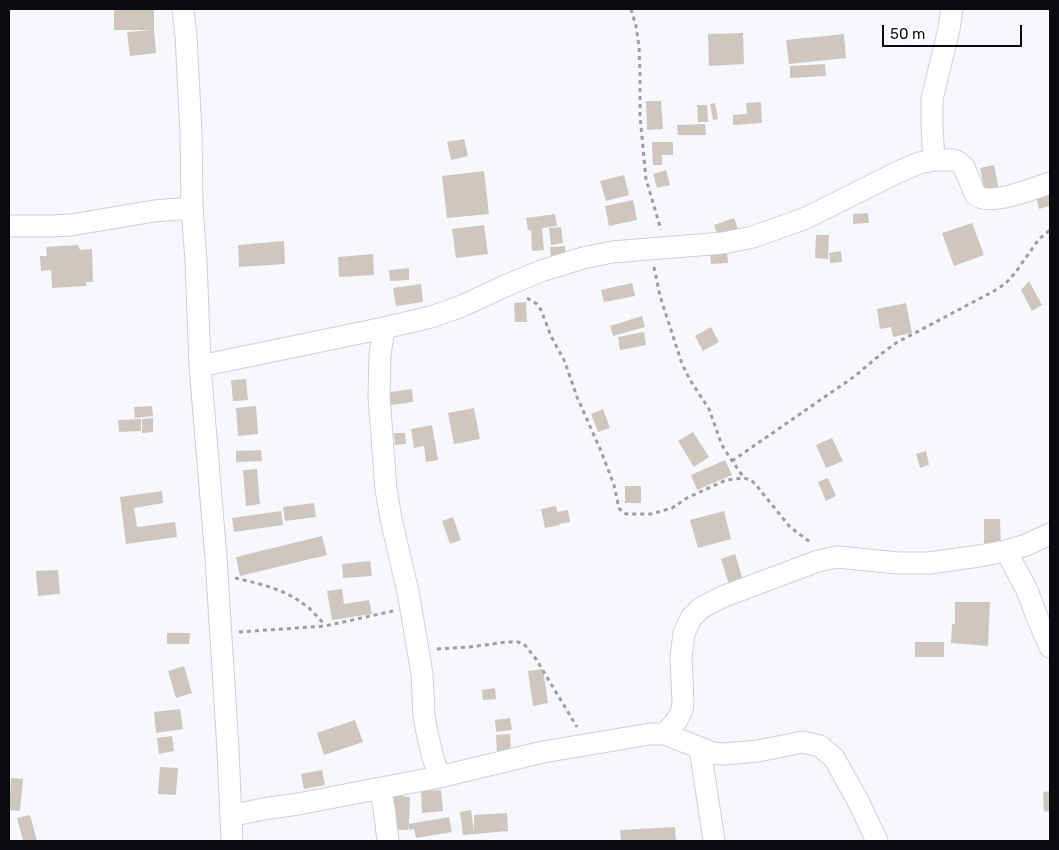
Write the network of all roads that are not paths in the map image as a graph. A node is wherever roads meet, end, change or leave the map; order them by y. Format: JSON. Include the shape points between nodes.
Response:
{"nodes":[{"id":1,"x":183,"y":9,"type":"edge"},
{"id":2,"x":952,"y":9,"type":"edge"},
{"id":3,"x":934,"y":160,"type":"junction"},
{"id":4,"x":1050,"y":182,"type":"edge"},
{"id":5,"x":192,"y":208,"type":"junction"},
{"id":6,"x":9,"y":226,"type":"edge"},
{"id":7,"x":384,"y":328,"type":"junction"},
{"id":8,"x":200,"y":366,"type":"junction"},
{"id":9,"x":1050,"y":534,"type":"edge"},
{"id":10,"x":1006,"y":551,"type":"junction"},
{"id":11,"x":1050,"y":647,"type":"edge"},
{"id":12,"x":665,"y":734,"type":"junction"},
{"id":13,"x":700,"y":748,"type":"junction"},
{"id":14,"x":439,"y":777,"type":"junction"},
{"id":15,"x":380,"y":789,"type":"junction"},
{"id":16,"x":227,"y":833,"type":"edge"},
{"id":17,"x":388,"y":841,"type":"edge"},
{"id":18,"x":714,"y":841,"type":"edge"},
{"id":19,"x":877,"y":841,"type":"edge"}],
"edges":[{"from":1,"to":5,"type":"street"},
{"from":2,"to":3,"type":"street","via":[[932,99]]},
{"from":3,"to":4,"type":"street","via":[[958,162],[964,167],[975,194],[987,199]]},
{"from":3,"to":7,"type":"street","via":[[911,166],[806,218],[753,237],[583,258],[541,271],[431,317]]},
{"from":5,"to":6,"type":"street","via":[[71,225]]},
{"from":5,"to":8,"type":"street"},
{"from":7,"to":8,"type":"street"},
{"from":7,"to":14,"type":"street","via":[[379,396],[386,489],[411,607],[422,674],[426,728]]},
{"from":8,"to":16,"type":"street","via":[[217,574]]},
{"from":9,"to":10,"type":"street"},
{"from":10,"to":11,"type":"street","via":[[1027,590]]},
{"from":10,"to":12,"type":"street","via":[[898,564],[837,557],[818,561],[701,608],[691,618],[684,633],[682,710]]},
{"from":12,"to":13,"type":"street"},
{"from":12,"to":14,"type":"street","via":[[543,752]]},
{"from":13,"to":18,"type":"street"},
{"from":13,"to":19,"type":"street","via":[[725,754],[802,742],[820,746],[834,758]]},
{"from":14,"to":15,"type":"street"},
{"from":15,"to":16,"type":"street"},
{"from":15,"to":17,"type":"street"}]}
